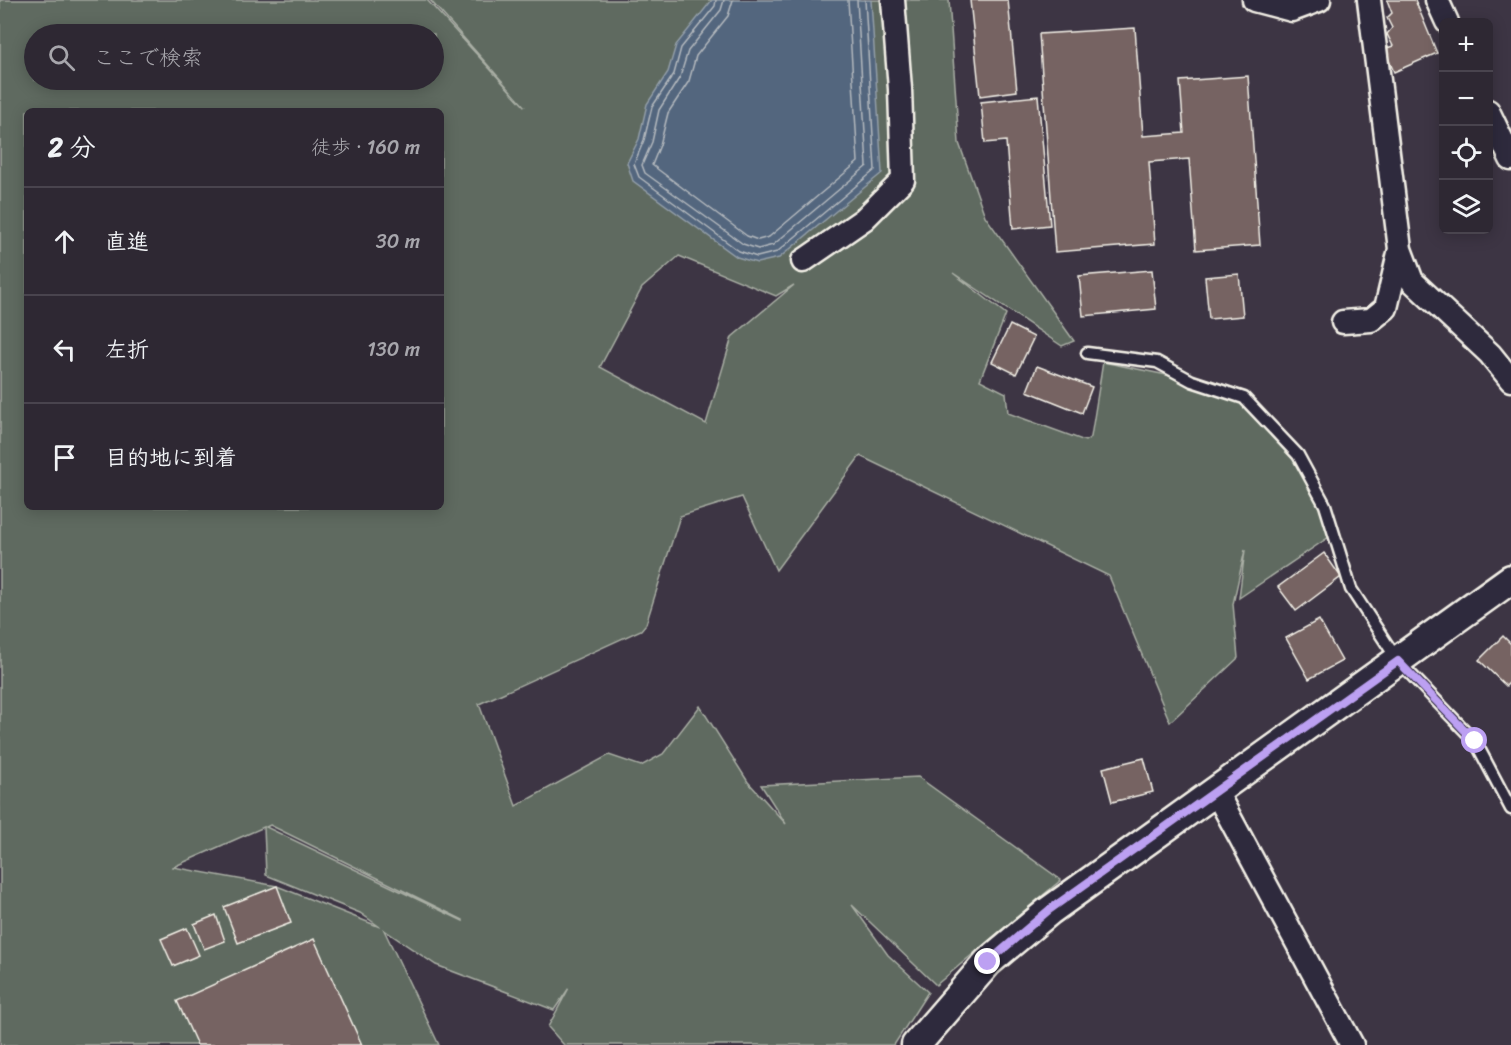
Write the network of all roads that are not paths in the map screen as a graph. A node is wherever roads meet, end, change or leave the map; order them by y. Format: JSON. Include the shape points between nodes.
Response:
{"nodes":[{"id":1,"x":893,"y":0,"type":"edge"},
{"id":2,"x":1254,"y":0,"type":"edge"},
{"id":3,"x":1319,"y":0,"type":"edge"},
{"id":4,"x":1369,"y":0,"type":"edge"},
{"id":5,"x":1437,"y":0,"type":"edge"},
{"id":6,"x":1445,"y":18,"type":"edge"},
{"id":7,"x":1493,"y":121,"type":"edge"},
{"id":8,"x":1511,"y":159,"type":"edge"},
{"id":9,"x":1400,"y":249,"type":"junction"},
{"id":10,"x":803,"y":261,"type":"dead end"},
{"id":11,"x":1343,"y":322,"type":"dead end"},
{"id":12,"x":1087,"y":353,"type":"dead end"},
{"id":13,"x":1511,"y":380,"type":"edge"},
{"id":14,"x":1511,"y":579,"type":"edge"},
{"id":15,"x":1398,"y":661,"type":"junction"},
{"id":16,"x":1216,"y":792,"type":"junction"},
{"id":17,"x":1511,"y":809,"type":"edge"},
{"id":18,"x":916,"y":1045,"type":"edge"},
{"id":19,"x":1352,"y":1045,"type":"edge"}],
"edges":[{"from":1,"to":10,"type":"street","via":[[903,180],[864,219]]},
{"from":2,"to":3,"type":"street","via":[[1292,10]]},
{"from":4,"to":9,"type":"street"},
{"from":5,"to":6,"type":"street"},
{"from":7,"to":8,"type":"street"},
{"from":9,"to":11,"type":"street","via":[[1386,308],[1371,320]]},
{"from":9,"to":13,"type":"street","via":[[1412,281],[1490,354]]},
{"from":12,"to":15,"type":"lane","via":[[1157,362],[1192,381],[1244,398],[1298,455],[1325,505],[1352,589]]},
{"from":14,"to":15,"type":"street"},
{"from":15,"to":16,"type":"street"},
{"from":15,"to":17,"type":"lane","via":[[1475,741]]},
{"from":16,"to":18,"type":"street","via":[[1049,910],[988,962]]},
{"from":16,"to":19,"type":"street"}]}
